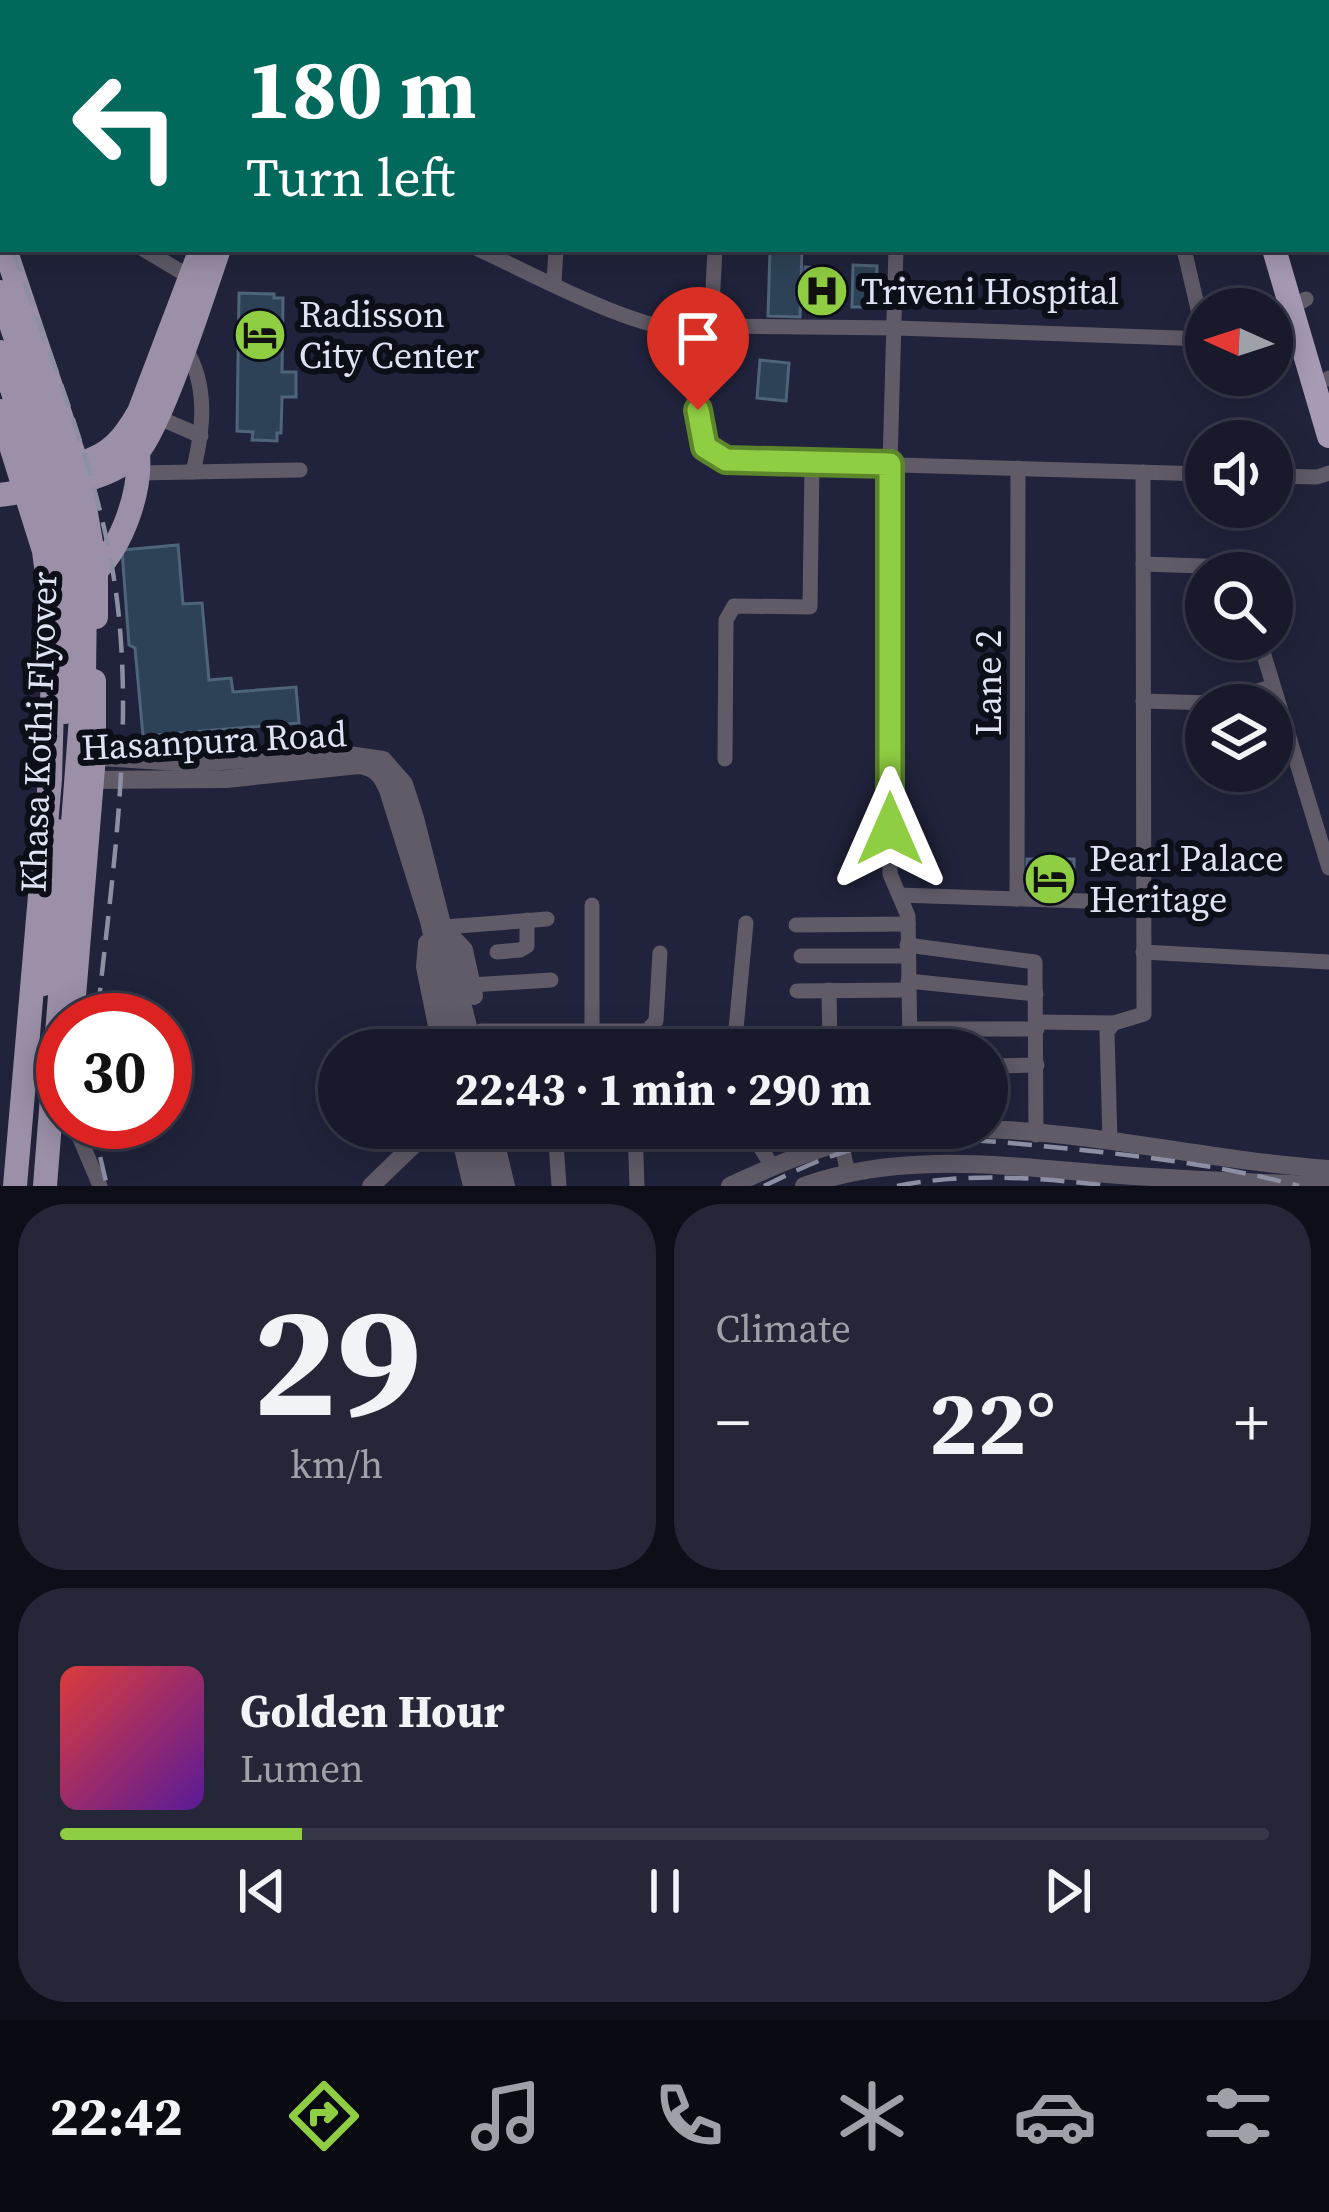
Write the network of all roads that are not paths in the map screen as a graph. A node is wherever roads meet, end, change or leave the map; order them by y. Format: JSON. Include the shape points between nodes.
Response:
{"nodes":[{"id":1,"x":6,"y":252,"type":"edge"},
{"id":2,"x":148,"y":252,"type":"edge"},
{"id":3,"x":200,"y":252,"type":"edge"},
{"id":4,"x":218,"y":252,"type":"edge"},
{"id":5,"x":488,"y":252,"type":"edge"},
{"id":6,"x":556,"y":252,"type":"edge"},
{"id":7,"x":715,"y":252,"type":"edge"},
{"id":8,"x":896,"y":252,"type":"edge"},
{"id":9,"x":1185,"y":252,"type":"edge"},
{"id":10,"x":1275,"y":252,"type":"edge"},
{"id":11,"x":1291,"y":252,"type":"edge"},
{"id":12,"x":190,"y":277,"type":"junction"},
{"id":13,"x":554,"y":283,"type":"junction"},
{"id":14,"x":1194,"y":288,"type":"edge"},
{"id":15,"x":1284,"y":288,"type":"edge"},
{"id":16,"x":1290,"y":288,"type":"edge"},
{"id":17,"x":0,"y":292,"type":"edge"},
{"id":18,"x":1293,"y":314,"type":"edge"},
{"id":19,"x":1293,"y":320,"type":"edge"},
{"id":20,"x":896,"y":328,"type":"junction"},
{"id":21,"x":706,"y":329,"type":"junction"},
{"id":22,"x":1185,"y":338,"type":"edge"},
{"id":23,"x":183,"y":346,"type":"junction"},
{"id":24,"x":0,"y":352,"type":"edge"},
{"id":25,"x":1329,"y":379,"type":"edge"},
{"id":26,"x":0,"y":411,"type":"edge"},
{"id":27,"x":157,"y":417,"type":"junction"},
{"id":28,"x":202,"y":436,"type":"junction"},
{"id":29,"x":1329,"y":436,"type":"edge"},
{"id":30,"x":139,"y":463,"type":"junction"},
{"id":31,"x":812,"y":463,"type":"junction"},
{"id":32,"x":890,"y":464,"type":"junction"},
{"id":33,"x":1018,"y":468,"type":"junction"},
{"id":34,"x":300,"y":470,"type":"dead end"},
{"id":35,"x":79,"y":472,"type":"junction"},
{"id":36,"x":193,"y":472,"type":"junction"},
{"id":37,"x":1143,"y":472,"type":"junction"},
{"id":38,"x":1185,"y":473,"type":"edge"},
{"id":39,"x":1329,"y":473,"type":"edge"},
{"id":40,"x":1293,"y":476,"type":"edge"},
{"id":41,"x":11,"y":484,"type":"edge"},
{"id":42,"x":1143,"y":564,"type":"junction"},
{"id":43,"x":1185,"y":565,"type":"edge"},
{"id":44,"x":96,"y":571,"type":"junction"},
{"id":45,"x":1143,"y":700,"type":"junction"},
{"id":46,"x":1185,"y":702,"type":"edge"},
{"id":47,"x":1293,"y":754,"type":"edge"},
{"id":48,"x":725,"y":759,"type":"dead end"},
{"id":49,"x":50,"y":767,"type":"junction"},
{"id":50,"x":93,"y":768,"type":"junction"},
{"id":51,"x":1329,"y":868,"type":"edge"},
{"id":52,"x":899,"y":895,"type":"junction"},
{"id":53,"x":1017,"y":899,"type":"junction"},
{"id":54,"x":1143,"y":903,"type":"junction"},
{"id":55,"x":592,"y":905,"type":"dead end"},
{"id":56,"x":547,"y":919,"type":"dead end"},
{"id":57,"x":527,"y":920,"type":"junction"},
{"id":58,"x":746,"y":922,"type":"dead end"},
{"id":59,"x":440,"y":923,"type":"junction"},
{"id":60,"x":908,"y":924,"type":"junction"},
{"id":61,"x":796,"y":925,"type":"dead end"},
{"id":62,"x":907,"y":951,"type":"junction"},
{"id":63,"x":496,"y":952,"type":"dead end"},
{"id":64,"x":1143,"y":952,"type":"junction"},
{"id":65,"x":660,"y":953,"type":"dead end"},
{"id":66,"x":801,"y":956,"type":"dead end"},
{"id":67,"x":444,"y":958,"type":"junction"},
{"id":68,"x":1329,"y":962,"type":"edge"},
{"id":69,"x":551,"y":980,"type":"dead end"},
{"id":70,"x":471,"y":985,"type":"junction"},
{"id":71,"x":908,"y":985,"type":"junction"},
{"id":72,"x":830,"y":990,"type":"junction"},
{"id":73,"x":797,"y":992,"type":"dead end"},
{"id":74,"x":74,"y":993,"type":"edge"},
{"id":75,"x":1036,"y":994,"type":"junction"},
{"id":76,"x":1114,"y":1023,"type":"junction"},
{"id":77,"x":1037,"y":1025,"type":"junction"},
{"id":78,"x":438,"y":1029,"type":"edge"},
{"id":79,"x":455,"y":1029,"type":"edge"},
{"id":80,"x":474,"y":1029,"type":"edge"},
{"id":81,"x":478,"y":1029,"type":"edge"},
{"id":82,"x":592,"y":1029,"type":"edge"},
{"id":83,"x":649,"y":1029,"type":"edge"},
{"id":84,"x":736,"y":1029,"type":"edge"},
{"id":85,"x":830,"y":1029,"type":"edge"},
{"id":86,"x":909,"y":1029,"type":"joint"},
{"id":87,"x":1037,"y":1065,"type":"junction"},
{"id":88,"x":1008,"y":1066,"type":"edge"},
{"id":89,"x":1008,"y":1133,"type":"edge"},
{"id":90,"x":1036,"y":1135,"type":"junction"},
{"id":91,"x":1110,"y":1141,"type":"junction"},
{"id":92,"x":61,"y":1149,"type":"edge"},
{"id":93,"x":85,"y":1149,"type":"edge"},
{"id":94,"x":409,"y":1149,"type":"edge"},
{"id":95,"x":463,"y":1149,"type":"edge"},
{"id":96,"x":480,"y":1149,"type":"edge"},
{"id":97,"x":497,"y":1149,"type":"edge"},
{"id":98,"x":507,"y":1149,"type":"edge"},
{"id":99,"x":556,"y":1149,"type":"edge"},
{"id":100,"x":636,"y":1149,"type":"edge"},
{"id":101,"x":761,"y":1149,"type":"edge"},
{"id":102,"x":809,"y":1149,"type":"edge"},
{"id":103,"x":843,"y":1149,"type":"edge"},
{"id":104,"x":772,"y":1166,"type":"junction"},
{"id":105,"x":1329,"y":1169,"type":"edge"},
{"id":106,"x":848,"y":1174,"type":"junction"},
{"id":107,"x":15,"y":1186,"type":"edge"},
{"id":108,"x":28,"y":1186,"type":"edge"},
{"id":109,"x":45,"y":1186,"type":"edge"},
{"id":110,"x":59,"y":1186,"type":"edge"},
{"id":111,"x":100,"y":1186,"type":"edge"},
{"id":112,"x":371,"y":1186,"type":"edge"},
{"id":113,"x":472,"y":1186,"type":"edge"},
{"id":114,"x":489,"y":1186,"type":"edge"},
{"id":115,"x":506,"y":1186,"type":"edge"},
{"id":116,"x":515,"y":1186,"type":"edge"},
{"id":117,"x":559,"y":1186,"type":"edge"},
{"id":118,"x":637,"y":1186,"type":"edge"},
{"id":119,"x":730,"y":1186,"type":"edge"},
{"id":120,"x":804,"y":1186,"type":"edge"},
{"id":121,"x":1329,"y":1186,"type":"edge"}],
"edges":[{"from":1,"to":35,"type":"main road"},
{"from":2,"to":12,"type":"street"},
{"from":3,"to":12,"type":"main road"},
{"from":4,"to":23,"type":"main road"},
{"from":5,"to":13,"type":"street"},
{"from":6,"to":13,"type":"street"},
{"from":7,"to":21,"type":"street"},
{"from":8,"to":20,"type":"street"},
{"from":9,"to":14,"type":"street"},
{"from":10,"to":15,"type":"highway"},
{"from":11,"to":16,"type":"highway"},
{"from":12,"to":35,"type":"main road","via":[[125,437]]},
{"from":13,"to":21,"type":"street","via":[[638,322],[674,332]]},
{"from":17,"to":109,"type":"main road","name":"Khasa Kothi Flyover","bridge":true,"via":[[57,460],[85,594]]},
{"from":18,"to":25,"type":"highway"},
{"from":19,"to":29,"type":"highway"},
{"from":20,"to":21,"type":"street"},
{"from":20,"to":22,"type":"street"},
{"from":20,"to":32,"type":"street"},
{"from":21,"to":31,"type":"street","via":[[698,410],[705,447],[726,460]]},
{"from":23,"to":27,"type":"main road"},
{"from":23,"to":28,"type":"street","via":[[202,398]]},
{"from":24,"to":108,"type":"main road","name":"Khasa Kothi Flyover","bridge":true,"via":[[54,520],[68,628]]},
{"from":26,"to":41,"type":"main road"},
{"from":27,"to":28,"type":"street"},
{"from":27,"to":30,"type":"main road"},
{"from":28,"to":36,"type":"street"},
{"from":30,"to":35,"type":"main road"},
{"from":30,"to":36,"type":"street"},
{"from":30,"to":44,"type":"main road","via":[[123,527]]},
{"from":31,"to":32,"type":"street"},
{"from":31,"to":48,"type":"street","via":[[810,607],[728,612]]},
{"from":32,"to":33,"type":"street"},
{"from":32,"to":52,"type":"street","via":[[890,874]]},
{"from":33,"to":37,"type":"street"},
{"from":33,"to":53,"type":"street","name":"Lane 2"},
{"from":34,"to":36,"type":"street"},
{"from":35,"to":41,"type":"main road"},
{"from":35,"to":44,"type":"main road"},
{"from":37,"to":38,"type":"street"},
{"from":37,"to":42,"type":"street"},
{"from":39,"to":40,"type":"street"},
{"from":41,"to":49,"type":"main road","via":[[44,551],[54,630]]},
{"from":42,"to":43,"type":"street"},
{"from":42,"to":45,"type":"street"},
{"from":44,"to":50,"type":"main road"},
{"from":45,"to":46,"type":"street"},
{"from":45,"to":54,"type":"street"},
{"from":47,"to":51,"type":"street"},
{"from":49,"to":50,"type":"street"},
{"from":49,"to":107,"type":"main road"},
{"from":50,"to":59,"type":"street","name":"Hasanpura Road","via":[[226,779],[372,767]]},
{"from":50,"to":59,"type":"street","name":"Hasanpura Road","via":[[334,753],[383,760],[404,784]]},
{"from":50,"to":74,"type":"main road"},
{"from":52,"to":53,"type":"street"},
{"from":52,"to":60,"type":"street"},
{"from":53,"to":54,"type":"street"},
{"from":54,"to":64,"type":"street"},
{"from":55,"to":82,"type":"street"},
{"from":56,"to":57,"type":"street"},
{"from":57,"to":59,"type":"street"},
{"from":57,"to":63,"type":"street","via":[[527,946]]},
{"from":58,"to":84,"type":"street"},
{"from":59,"to":67,"type":"street","name":"Hasanpura Road"},
{"from":59,"to":70,"type":"street","via":[[464,950]]},
{"from":59,"to":78,"type":"street","via":[[425,967]]},
{"from":60,"to":61,"type":"street"},
{"from":60,"to":62,"type":"street"},
{"from":62,"to":66,"type":"street"},
{"from":62,"to":71,"type":"street"},
{"from":62,"to":75,"type":"street","via":[[1035,962]]},
{"from":64,"to":68,"type":"street"},
{"from":64,"to":76,"type":"street","via":[[1144,1014]]},
{"from":65,"to":83,"type":"street"},
{"from":67,"to":79,"type":"street","name":"Hasanpura Road"},
{"from":67,"to":80,"type":"street"},
{"from":69,"to":70,"type":"street"},
{"from":70,"to":81,"type":"street"},
{"from":71,"to":72,"type":"street"},
{"from":71,"to":75,"type":"street"},
{"from":71,"to":86,"type":"street"},
{"from":72,"to":73,"type":"street"},
{"from":72,"to":85,"type":"street"},
{"from":75,"to":77,"type":"street"},
{"from":76,"to":77,"type":"street"},
{"from":76,"to":91,"type":"street","via":[[1107,1032]]},
{"from":77,"to":86,"type":"street"},
{"from":77,"to":87,"type":"street"},
{"from":87,"to":88,"type":"street"},
{"from":87,"to":90,"type":"street"},
{"from":89,"to":90,"type":"street"},
{"from":90,"to":91,"type":"street"},
{"from":91,"to":105,"type":"street"},
{"from":92,"to":110,"type":"main road"},
{"from":93,"to":111,"type":"street"},
{"from":94,"to":112,"type":"street"},
{"from":95,"to":113,"type":"street"},
{"from":96,"to":114,"type":"street"},
{"from":97,"to":115,"type":"street"},
{"from":98,"to":116,"type":"street"},
{"from":99,"to":117,"type":"street"},
{"from":100,"to":118,"type":"street"},
{"from":101,"to":104,"type":"street"},
{"from":102,"to":104,"type":"street"},
{"from":103,"to":106,"type":"street"},
{"from":104,"to":119,"type":"street"},
{"from":106,"to":120,"type":"street"},
{"from":106,"to":121,"type":"street","via":[[1010,1164]]}]}
